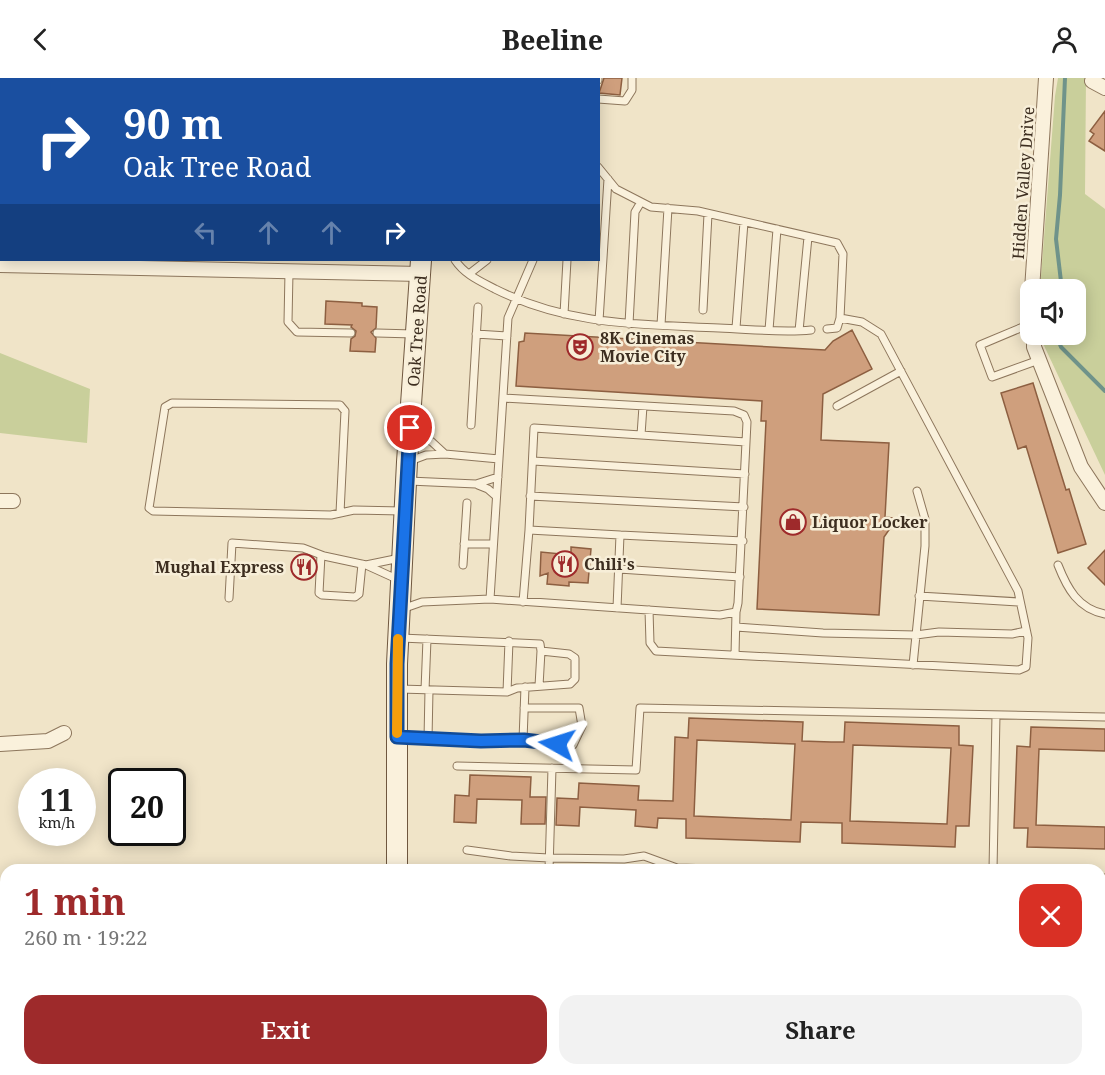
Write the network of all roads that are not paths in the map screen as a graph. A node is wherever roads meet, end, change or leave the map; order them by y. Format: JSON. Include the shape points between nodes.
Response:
{"nodes":[{"id":1,"x":632,"y":78,"type":"edge"},
{"id":2,"x":1046,"y":78,"type":"edge"},
{"id":3,"x":600,"y":99,"type":"edge"},
{"id":4,"x":600,"y":169,"type":"edge"},
{"id":5,"x":608,"y":179,"type":"junction"},
{"id":6,"x":641,"y":202,"type":"junction"},
{"id":7,"x":668,"y":208,"type":"junction"},
{"id":8,"x":708,"y":214,"type":"junction"},
{"id":9,"x":744,"y":222,"type":"junction"},
{"id":10,"x":777,"y":229,"type":"junction"},
{"id":11,"x":808,"y":237,"type":"junction"},
{"id":12,"x":456,"y":261,"type":"edge"},
{"id":13,"x":486,"y":261,"type":"edge"},
{"id":14,"x":533,"y":261,"type":"edge"},
{"id":15,"x":567,"y":261,"type":"edge"},
{"id":16,"x":0,"y":265,"type":"edge"},
{"id":17,"x":275,"y":266,"type":"edge"},
{"id":18,"x":421,"y":267,"type":"edge"},
{"id":19,"x":290,"y":272,"type":"junction"},
{"id":20,"x":469,"y":274,"type":"junction"},
{"id":21,"x":1033,"y":279,"type":"edge"},
{"id":22,"x":516,"y":299,"type":"junction"},
{"id":23,"x":478,"y":307,"type":"dead end"},
{"id":24,"x":703,"y":310,"type":"dead end"},
{"id":25,"x":564,"y":314,"type":"junction"},
{"id":26,"x":840,"y":318,"type":"junction"},
{"id":27,"x":599,"y":321,"type":"junction"},
{"id":28,"x":629,"y":324,"type":"junction"},
{"id":29,"x":661,"y":325,"type":"junction"},
{"id":30,"x":736,"y":328,"type":"junction"},
{"id":31,"x":1020,"y":328,"type":"edge"},
{"id":32,"x":827,"y":329,"type":"dead end"},
{"id":33,"x":769,"y":330,"type":"junction"},
{"id":34,"x":811,"y":330,"type":"dead end"},
{"id":35,"x":799,"y":331,"type":"junction"},
{"id":36,"x":351,"y":333,"type":"dead end"},
{"id":37,"x":377,"y":333,"type":"dead end"},
{"id":38,"x":416,"y":334,"type":"junction"},
{"id":39,"x":476,"y":334,"type":"junction"},
{"id":40,"x":507,"y":336,"type":"junction"},
{"id":41,"x":1034,"y":345,"type":"edge"},
{"id":42,"x":1039,"y":360,"type":"junction"},
{"id":43,"x":901,"y":371,"type":"junction"},
{"id":44,"x":503,"y":398,"type":"junction"},
{"id":45,"x":643,"y":406,"type":"junction"},
{"id":46,"x":837,"y":406,"type":"dead end"},
{"id":47,"x":471,"y":425,"type":"dead end"},
{"id":48,"x":410,"y":428,"type":"junction"},
{"id":49,"x":641,"y":435,"type":"junction"},
{"id":50,"x":746,"y":442,"type":"junction"},
{"id":51,"x":445,"y":454,"type":"junction"},
{"id":52,"x":499,"y":459,"type":"junction"},
{"id":53,"x":533,"y":461,"type":"junction"},
{"id":54,"x":407,"y":472,"type":"junction"},
{"id":55,"x":745,"y":474,"type":"junction"},
{"id":56,"x":498,"y":477,"type":"junction"},
{"id":57,"x":476,"y":484,"type":"junction"},
{"id":58,"x":917,"y":491,"type":"dead end"},
{"id":59,"x":496,"y":496,"type":"junction"},
{"id":60,"x":530,"y":496,"type":"junction"},
{"id":61,"x":1105,"y":503,"type":"edge"},
{"id":62,"x":467,"y":504,"type":"dead end"},
{"id":63,"x":744,"y":507,"type":"junction"},
{"id":64,"x":405,"y":511,"type":"junction"},
{"id":65,"x":340,"y":513,"type":"junction"},
{"id":66,"x":529,"y":530,"type":"junction"},
{"id":67,"x":620,"y":535,"type":"junction"},
{"id":68,"x":742,"y":541,"type":"junction"},
{"id":69,"x":464,"y":544,"type":"junction"},
{"id":70,"x":494,"y":544,"type":"junction"},
{"id":71,"x":321,"y":555,"type":"junction"},
{"id":72,"x":402,"y":557,"type":"junction"},
{"id":73,"x":364,"y":564,"type":"junction"},
{"id":74,"x":463,"y":565,"type":"dead end"},
{"id":75,"x":1059,"y":565,"type":"dead end"},
{"id":76,"x":619,"y":569,"type":"junction"},
{"id":77,"x":740,"y":577,"type":"junction"},
{"id":78,"x":401,"y":581,"type":"junction"},
{"id":79,"x":919,"y":596,"type":"junction"},
{"id":80,"x":229,"y":598,"type":"dead end"},
{"id":81,"x":490,"y":599,"type":"junction"},
{"id":82,"x":523,"y":602,"type":"junction"},
{"id":83,"x":1020,"y":602,"type":"junction"},
{"id":84,"x":617,"y":608,"type":"junction"},
{"id":85,"x":399,"y":609,"type":"junction"},
{"id":86,"x":649,"y":610,"type":"junction"},
{"id":87,"x":736,"y":612,"type":"junction"},
{"id":88,"x":1105,"y":614,"type":"edge"},
{"id":89,"x":736,"y":627,"type":"junction"},
{"id":90,"x":1026,"y":632,"type":"junction"},
{"id":91,"x":916,"y":635,"type":"junction"},
{"id":92,"x":398,"y":638,"type":"junction"},
{"id":93,"x":427,"y":639,"type":"junction"},
{"id":94,"x":509,"y":641,"type":"junction"},
{"id":95,"x":541,"y":651,"type":"junction"},
{"id":96,"x":735,"y":656,"type":"junction"},
{"id":97,"x":913,"y":665,"type":"junction"},
{"id":98,"x":539,"y":686,"type":"junction"},
{"id":99,"x":525,"y":687,"type":"junction"},
{"id":100,"x":397,"y":689,"type":"junction"},
{"id":101,"x":427,"y":690,"type":"junction"},
{"id":102,"x":507,"y":692,"type":"junction"},
{"id":103,"x":525,"y":708,"type":"junction"},
{"id":104,"x":996,"y":715,"type":"junction"},
{"id":105,"x":1105,"y":717,"type":"edge"},
{"id":106,"x":64,"y":733,"type":"dead end"},
{"id":107,"x":397,"y":737,"type":"junction"},
{"id":108,"x":428,"y":739,"type":"junction"},
{"id":109,"x":524,"y":740,"type":"junction"},
{"id":110,"x":0,"y":744,"type":"edge"},
{"id":111,"x":458,"y":766,"type":"dead end"},
{"id":112,"x":552,"y":768,"type":"junction"},
{"id":113,"x":466,"y":850,"type":"dead end"},
{"id":114,"x":549,"y":858,"type":"junction"},
{"id":115,"x":398,"y":864,"type":"edge"},
{"id":116,"x":549,"y":864,"type":"edge"},
{"id":117,"x":666,"y":864,"type":"edge"},
{"id":118,"x":993,"y":864,"type":"edge"}],
"edges":[{"from":1,"to":3,"type":"lane","via":[[626,102]]},
{"from":2,"to":21,"type":"street","name":"Hidden Valley Drive"},
{"from":4,"to":5,"type":"lane"},
{"from":5,"to":6,"type":"lane","via":[[616,189]]},
{"from":5,"to":27,"type":"lane"},
{"from":6,"to":7,"type":"lane"},
{"from":6,"to":28,"type":"lane","via":[[635,212]]},
{"from":7,"to":8,"type":"lane"},
{"from":7,"to":29,"type":"lane"},
{"from":8,"to":9,"type":"lane"},
{"from":8,"to":24,"type":"lane"},
{"from":9,"to":10,"type":"lane"},
{"from":9,"to":30,"type":"lane"},
{"from":10,"to":11,"type":"lane"},
{"from":10,"to":33,"type":"lane"},
{"from":11,"to":26,"type":"lane","via":[[837,243],[843,254]]},
{"from":11,"to":35,"type":"lane"},
{"from":12,"to":20,"type":"lane"},
{"from":13,"to":20,"type":"lane"},
{"from":14,"to":22,"type":"lane"},
{"from":15,"to":25,"type":"lane"},
{"from":16,"to":17,"type":"street"},
{"from":17,"to":19,"type":"street"},
{"from":18,"to":19,"type":"street"},
{"from":18,"to":38,"type":"main road","name":"Oak Tree Road"},
{"from":19,"to":36,"type":"lane","via":[[288,322],[297,332]]},
{"from":20,"to":22,"type":"lane"},
{"from":22,"to":25,"type":"lane"},
{"from":22,"to":40,"type":"lane","via":[[508,318]]},
{"from":23,"to":39,"type":"lane"},
{"from":25,"to":27,"type":"lane"},
{"from":26,"to":32,"type":"lane","via":[[837,328]]},
{"from":26,"to":43,"type":"lane","via":[[862,322],[881,334]]},
{"from":27,"to":28,"type":"lane"},
{"from":28,"to":29,"type":"lane"},
{"from":29,"to":30,"type":"lane"},
{"from":30,"to":33,"type":"lane"},
{"from":31,"to":42,"type":"lane","via":[[980,345],[992,377]]},
{"from":33,"to":35,"type":"lane"},
{"from":34,"to":35,"type":"lane"},
{"from":37,"to":38,"type":"lane"},
{"from":38,"to":48,"type":"main road","name":"Oak Tree Road"},
{"from":39,"to":40,"type":"lane"},
{"from":39,"to":47,"type":"lane"},
{"from":40,"to":44,"type":"lane"},
{"from":41,"to":42,"type":"street"},
{"from":42,"to":61,"type":"street","via":[[1080,467]]},
{"from":43,"to":46,"type":"lane"},
{"from":43,"to":83,"type":"lane","via":[[1018,591]]},
{"from":44,"to":45,"type":"lane"},
{"from":44,"to":52,"type":"lane"},
{"from":45,"to":49,"type":"lane"},
{"from":45,"to":50,"type":"lane","via":[[734,411],[744,415],[747,422]]},
{"from":48,"to":51,"type":"lane"},
{"from":48,"to":54,"type":"main road","name":"Oak Tree Road"},
{"from":49,"to":50,"type":"lane"},
{"from":49,"to":53,"type":"lane","via":[[534,428]]},
{"from":50,"to":55,"type":"lane"},
{"from":51,"to":52,"type":"lane"},
{"from":51,"to":54,"type":"lane","via":[[426,455]]},
{"from":52,"to":56,"type":"lane"},
{"from":53,"to":55,"type":"lane"},
{"from":53,"to":60,"type":"lane"},
{"from":54,"to":57,"type":"lane"},
{"from":54,"to":64,"type":"main road","name":"Oak Tree Road"},
{"from":55,"to":63,"type":"lane"},
{"from":56,"to":57,"type":"lane"},
{"from":56,"to":59,"type":"lane"},
{"from":57,"to":59,"type":"lane"},
{"from":58,"to":79,"type":"lane","via":[[925,519],[926,546]]},
{"from":59,"to":70,"type":"lane"},
{"from":60,"to":63,"type":"lane"},
{"from":60,"to":66,"type":"lane"},
{"from":62,"to":69,"type":"lane"},
{"from":63,"to":68,"type":"lane"},
{"from":64,"to":65,"type":"lane"},
{"from":64,"to":72,"type":"main road","name":"Oak Tree Road"},
{"from":65,"to":65,"type":"lane","via":[[153,511],[149,508],[165,407],[172,403],[340,405],[345,411]]},
{"from":66,"to":67,"type":"lane"},
{"from":66,"to":82,"type":"lane"},
{"from":67,"to":68,"type":"lane"},
{"from":67,"to":76,"type":"lane"},
{"from":68,"to":77,"type":"lane"},
{"from":69,"to":70,"type":"lane"},
{"from":69,"to":74,"type":"lane"},
{"from":70,"to":81,"type":"lane"},
{"from":71,"to":73,"type":"lane"},
{"from":71,"to":73,"type":"lane","via":[[322,595],[355,597],[359,594]]},
{"from":71,"to":80,"type":"lane","via":[[303,548],[232,543]]},
{"from":72,"to":73,"type":"lane"},
{"from":72,"to":78,"type":"main road","name":"Oak Tree Road"},
{"from":73,"to":78,"type":"lane"},
{"from":75,"to":88,"type":"lane","via":[[1066,585],[1082,606]]},
{"from":76,"to":77,"type":"lane"},
{"from":76,"to":84,"type":"lane"},
{"from":77,"to":87,"type":"lane"},
{"from":78,"to":85,"type":"main road","name":"Oak Tree Road"},
{"from":79,"to":83,"type":"lane"},
{"from":79,"to":91,"type":"lane"},
{"from":81,"to":82,"type":"lane"},
{"from":81,"to":85,"type":"lane","via":[[422,602]]},
{"from":82,"to":84,"type":"lane"},
{"from":83,"to":90,"type":"lane"},
{"from":84,"to":86,"type":"lane"},
{"from":85,"to":92,"type":"main road","name":"Oak Tree Road"},
{"from":86,"to":87,"type":"lane","via":[[720,615]]},
{"from":86,"to":96,"type":"lane","via":[[650,643],[656,651]]},
{"from":87,"to":89,"type":"lane"},
{"from":89,"to":91,"type":"lane"},
{"from":89,"to":96,"type":"lane"},
{"from":90,"to":91,"type":"lane"},
{"from":90,"to":97,"type":"lane","via":[[1026,667],[1019,670]]},
{"from":91,"to":97,"type":"lane"},
{"from":92,"to":93,"type":"lane"},
{"from":92,"to":100,"type":"main road","name":"Oak Tree Road"},
{"from":93,"to":94,"type":"lane"},
{"from":93,"to":101,"type":"lane"},
{"from":94,"to":95,"type":"lane","via":[[540,644]]},
{"from":94,"to":102,"type":"lane"},
{"from":95,"to":98,"type":"lane"},
{"from":95,"to":98,"type":"lane","via":[[575,658],[574,679],[570,684]]},
{"from":96,"to":97,"type":"lane"},
{"from":98,"to":99,"type":"lane"},
{"from":99,"to":102,"type":"lane"},
{"from":99,"to":103,"type":"lane"},
{"from":100,"to":101,"type":"lane"},
{"from":100,"to":107,"type":"main road","name":"Oak Tree Road"},
{"from":101,"to":102,"type":"lane"},
{"from":101,"to":108,"type":"lane"},
{"from":103,"to":109,"type":"lane"},
{"from":103,"to":109,"type":"lane","via":[[579,708],[582,726],[573,745]]},
{"from":104,"to":105,"type":"lane"},
{"from":104,"to":112,"type":"lane","via":[[640,708],[636,770]]},
{"from":104,"to":118,"type":"lane"},
{"from":106,"to":110,"type":"street","via":[[40,742]]},
{"from":107,"to":108,"type":"lane"},
{"from":107,"to":115,"type":"main road","name":"Oak Tree Road"},
{"from":108,"to":109,"type":"lane"},
{"from":111,"to":112,"type":"lane"},
{"from":112,"to":114,"type":"lane"},
{"from":113,"to":114,"type":"lane"},
{"from":114,"to":116,"type":"lane"},
{"from":114,"to":117,"type":"lane","via":[[644,856]]}]}
